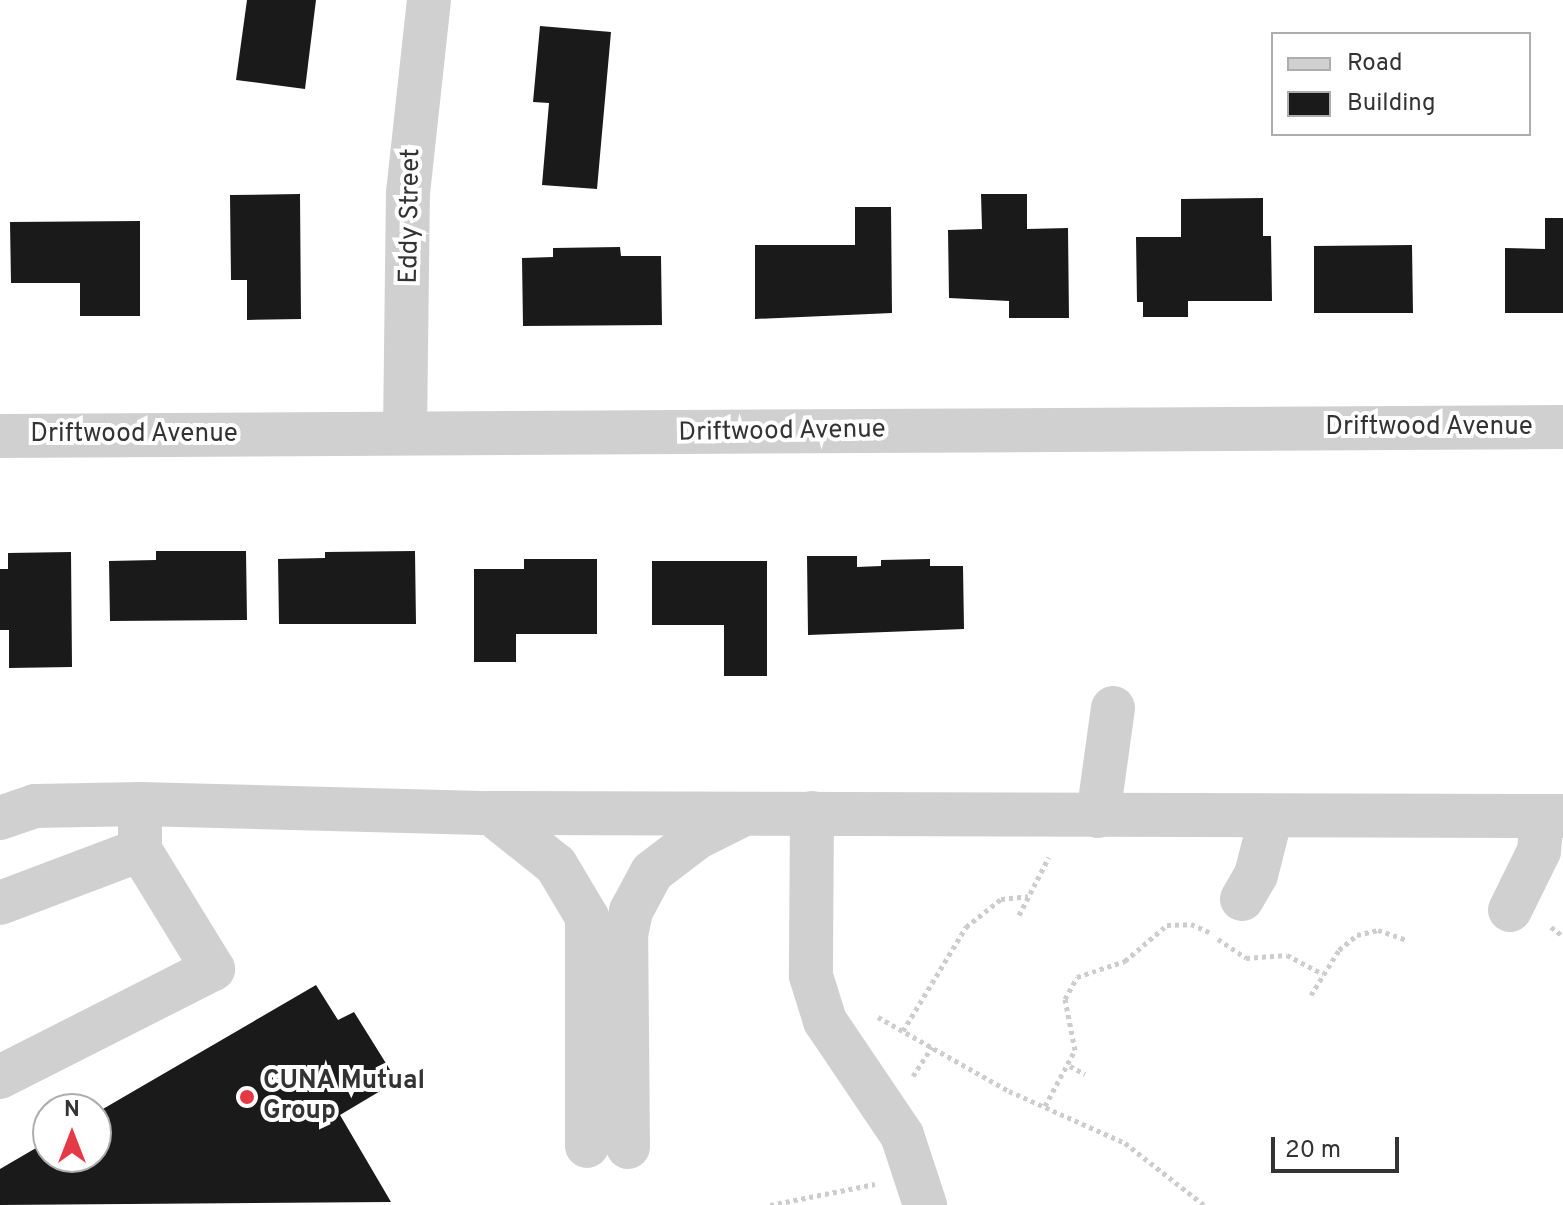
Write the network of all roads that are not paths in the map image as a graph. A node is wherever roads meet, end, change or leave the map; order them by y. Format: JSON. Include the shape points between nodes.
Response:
{"nodes":[{"id":1,"x":429,"y":0,"type":"edge"},
{"id":2,"x":1563,"y":427,"type":"edge"},
{"id":3,"x":405,"y":433,"type":"junction"},
{"id":4,"x":0,"y":436,"type":"edge"},
{"id":5,"x":1113,"y":708,"type":"dead end"},
{"id":6,"x":140,"y":804,"type":"junction"},
{"id":7,"x":491,"y":813,"type":"junction"},
{"id":8,"x":748,"y":813,"type":"junction"},
{"id":9,"x":812,"y":813,"type":"junction"},
{"id":10,"x":1098,"y":816,"type":"junction"},
{"id":11,"x":1271,"y":816,"type":"junction"},
{"id":12,"x":1552,"y":816,"type":"edge"},
{"id":13,"x":0,"y":818,"type":"edge"},
{"id":14,"x":140,"y":850,"type":"junction"},
{"id":15,"x":1242,"y":899,"type":"dead end"},
{"id":16,"x":0,"y":903,"type":"edge"},
{"id":17,"x":1510,"y":910,"type":"dead end"},
{"id":18,"x":0,"y":1077,"type":"edge"},
{"id":19,"x":925,"y":1205,"type":"edge"}],
"edges":[{"from":1,"to":3,"type":"street","name":"Eddy Street","via":[[408,193]]},
{"from":2,"to":3,"type":"street","name":"Driftwood Avenue"},
{"from":3,"to":4,"type":"street","name":"Driftwood Avenue"},
{"from":5,"to":10,"type":"street"},
{"from":6,"to":7,"type":"street"},
{"from":6,"to":13,"type":"street","via":[[35,806]]},
{"from":6,"to":14,"type":"street"},
{"from":7,"to":8,"type":"street"},
{"from":7,"to":8,"type":"street","via":[[556,865],[587,917],[607,1146],[626,935],[640,887],[677,851]]},
{"from":8,"to":9,"type":"street"},
{"from":9,"to":10,"type":"street"},
{"from":9,"to":19,"type":"street","via":[[811,976],[825,1021],[902,1135]]},
{"from":10,"to":11,"type":"street"},
{"from":11,"to":12,"type":"street"},
{"from":11,"to":15,"type":"street","via":[[1256,875]]},
{"from":12,"to":17,"type":"street"},
{"from":14,"to":16,"type":"street"},
{"from":14,"to":18,"type":"street","via":[[213,969]]}]}
